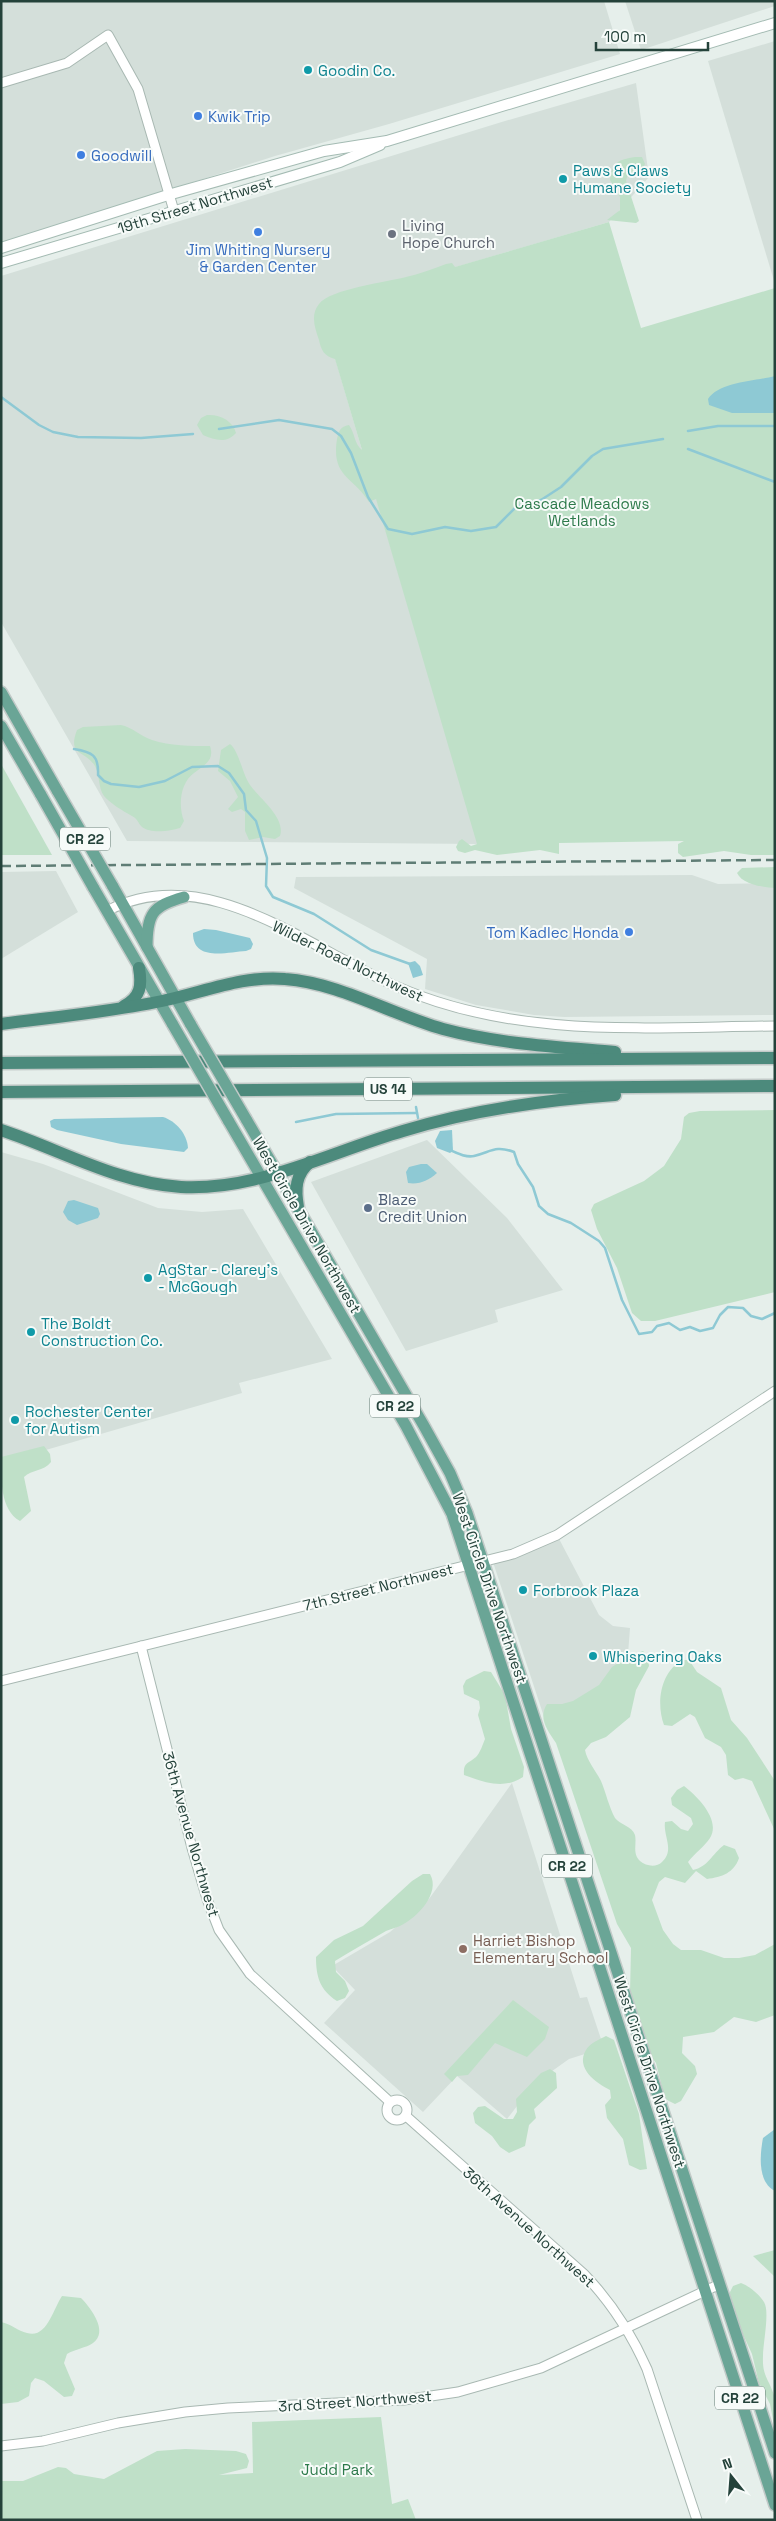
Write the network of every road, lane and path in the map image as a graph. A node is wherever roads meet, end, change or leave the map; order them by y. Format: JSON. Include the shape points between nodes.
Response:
{"nodes":[{"id":1,"x":775,"y":23,"type":"edge"},
{"id":2,"x":1,"y":83,"type":"edge"},
{"id":3,"x":387,"y":141,"type":"junction"},
{"id":4,"x":168,"y":195,"type":"junction"},
{"id":5,"x":174,"y":211,"type":"junction"},
{"id":6,"x":1,"y":248,"type":"edge"},
{"id":7,"x":1,"y":263,"type":"edge"},
{"id":8,"x":1,"y":692,"type":"edge"},
{"id":9,"x":1,"y":726,"type":"edge"},
{"id":10,"x":184,"y":896,"type":"junction"},
{"id":11,"x":122,"y":903,"type":"junction"},
{"id":12,"x":106,"y":911,"type":"junction"},
{"id":13,"x":147,"y":948,"type":"junction"},
{"id":14,"x":140,"y":968,"type":"junction"},
{"id":15,"x":176,"y":998,"type":"junction"},
{"id":16,"x":159,"y":1002,"type":"junction"},
{"id":17,"x":118,"y":1009,"type":"junction"},
{"id":18,"x":1,"y":1024,"type":"edge"},
{"id":19,"x":775,"y":1026,"type":"edge"},
{"id":20,"x":775,"y":1058,"type":"edge"},
{"id":21,"x":702,"y":1059,"type":"junction"},
{"id":22,"x":1,"y":1063,"type":"edge"},
{"id":23,"x":752,"y":1086,"type":"junction"},
{"id":24,"x":775,"y":1086,"type":"edge"},
{"id":25,"x":1,"y":1092,"type":"edge"},
{"id":26,"x":1,"y":1130,"type":"edge"},
{"id":27,"x":311,"y":1161,"type":"junction"},
{"id":28,"x":278,"y":1173,"type":"junction"},
{"id":29,"x":262,"y":1178,"type":"junction"},
{"id":30,"x":298,"y":1207,"type":"junction"},
{"id":31,"x":775,"y":1391,"type":"edge"},
{"id":32,"x":483,"y":1561,"type":"junction"},
{"id":33,"x":469,"y":1564,"type":"junction"},
{"id":34,"x":141,"y":1646,"type":"junction"},
{"id":35,"x":1,"y":1681,"type":"edge"},
{"id":36,"x":390,"y":2102,"type":"junction"},
{"id":37,"x":406,"y":2116,"type":"junction"},
{"id":38,"x":720,"y":2284,"type":"junction"},
{"id":39,"x":705,"y":2290,"type":"junction"},
{"id":40,"x":625,"y":2330,"type":"junction"},
{"id":41,"x":1,"y":2446,"type":"edge"},
{"id":42,"x":775,"y":2453,"type":"edge"},
{"id":43,"x":775,"y":2506,"type":"edge"},
{"id":44,"x":697,"y":2520,"type":"edge"}],
"edges":[{"from":1,"to":3,"type":"main road","name":"19th Street Northwest"},
{"from":2,"to":4,"type":"street","via":[[67,63],[108,35],[138,89]]},
{"from":3,"to":4,"type":"main road","name":"19th Street Northwest","via":[[324,151]]},
{"from":3,"to":5,"type":"main road","name":"19th Street Northwest","via":[[340,162]]},
{"from":4,"to":5,"type":"street"},
{"from":4,"to":6,"type":"main road","name":"19th Street Northwest"},
{"from":5,"to":7,"type":"main road","name":"19th Street Northwest"},
{"from":8,"to":11,"type":"main road","name":"West Circle Drive Northwest","number":"CR 22","bridge":true},
{"from":9,"to":12,"type":"main road","name":"West Circle Drive Northwest","number":"CR 22","bridge":true},
{"from":10,"to":11,"type":"street","name":"Wilder Road Northwest","via":[[147,896]]},
{"from":10,"to":13,"type":"main road","via":[[154,910],[147,928]]},
{"from":10,"to":19,"type":"street","name":"Wilder Road Northwest","via":[[232,905],[398,987],[444,1004],[491,1016],[577,1027]]},
{"from":11,"to":12,"type":"street","name":"Wilder Road Northwest"},
{"from":11,"to":13,"type":"main road","name":"West Circle Drive Northwest","number":"CR 22"},
{"from":12,"to":14,"type":"main road","name":"West Circle Drive Northwest","number":"CR 22"},
{"from":13,"to":15,"type":"main road","name":"West Circle Drive Northwest","number":"CR 22"},
{"from":14,"to":16,"type":"main road","name":"West Circle Drive Northwest","number":"CR 22"},
{"from":14,"to":17,"type":"highway","via":[[138,995]]},
{"from":15,"to":16,"type":"highway"},
{"from":15,"to":21,"type":"highway","via":[[246,981],[292,980],[326,987],[418,1021],[473,1036]]},
{"from":15,"to":28,"type":"main road","name":"West Circle Drive Northwest","number":"CR 22","bridge":true},
{"from":16,"to":17,"type":"highway"},
{"from":16,"to":29,"type":"main road","name":"West Circle Drive Northwest","number":"CR 22","bridge":true},
{"from":17,"to":18,"type":"highway"},
{"from":20,"to":21,"type":"highway","number":"US 14"},
{"from":21,"to":22,"type":"highway","number":"US 14"},
{"from":23,"to":24,"type":"highway","number":"US 14"},
{"from":23,"to":25,"type":"highway","number":"US 14"},
{"from":23,"to":27,"type":"highway","via":[[586,1097],[505,1108],[405,1130]]},
{"from":26,"to":29,"type":"highway","via":[[122,1176],[153,1184],[210,1186]]},
{"from":27,"to":28,"type":"highway"},
{"from":27,"to":30,"type":"highway","via":[[302,1169],[298,1179],[295,1192]]},
{"from":28,"to":29,"type":"highway"},
{"from":28,"to":30,"type":"main road","name":"West Circle Drive Northwest","number":"CR 22"},
{"from":29,"to":33,"type":"main road","name":"West Circle Drive Northwest","number":"CR 22","via":[[427,1464],[452,1514]]},
{"from":30,"to":32,"type":"main road","name":"West Circle Drive Northwest","number":"CR 22","via":[[438,1450],[467,1513]]},
{"from":31,"to":32,"type":"street","name":"7th Street Northwest","via":[[558,1535],[513,1554]]},
{"from":32,"to":33,"type":"street","name":"7th Street Northwest"},
{"from":32,"to":38,"type":"main road","name":"West Circle Drive Northwest","number":"CR 22"},
{"from":33,"to":34,"type":"street","name":"7th Street Northwest"},
{"from":33,"to":39,"type":"main road","name":"West Circle Drive Northwest","number":"CR 22"},
{"from":34,"to":35,"type":"street","name":"7th Street Northwest"},
{"from":34,"to":36,"type":"street","name":"36th Avenue Northwest","via":[[206,1899],[219,1930],[250,1974]]},
{"from":36,"to":37,"type":"street","name":"36th Avenue Northwest","via":[[397,2099],[404,2102],[408,2109]]},
{"from":36,"to":37,"type":"street","name":"36th Avenue Northwest","via":[[387,2114],[391,2119],[399,2120]]},
{"from":37,"to":40,"type":"street","name":"36th Avenue Northwest","via":[[584,2274]]},
{"from":38,"to":39,"type":"street","name":"3rd Street Northwest"},
{"from":38,"to":42,"type":"main road","name":"West Circle Drive Northwest","number":"CR 22"},
{"from":39,"to":40,"type":"street","name":"3rd Street Northwest"},
{"from":39,"to":43,"type":"main road","name":"West Circle Drive Northwest","number":"CR 22"},
{"from":40,"to":41,"type":"street","name":"3rd Street Northwest","via":[[540,2368],[484,2386],[430,2397],[185,2412],[118,2423],[43,2442]]},
{"from":40,"to":44,"type":"street","name":"36th Avenue Northwest","via":[[647,2369]]}]}
